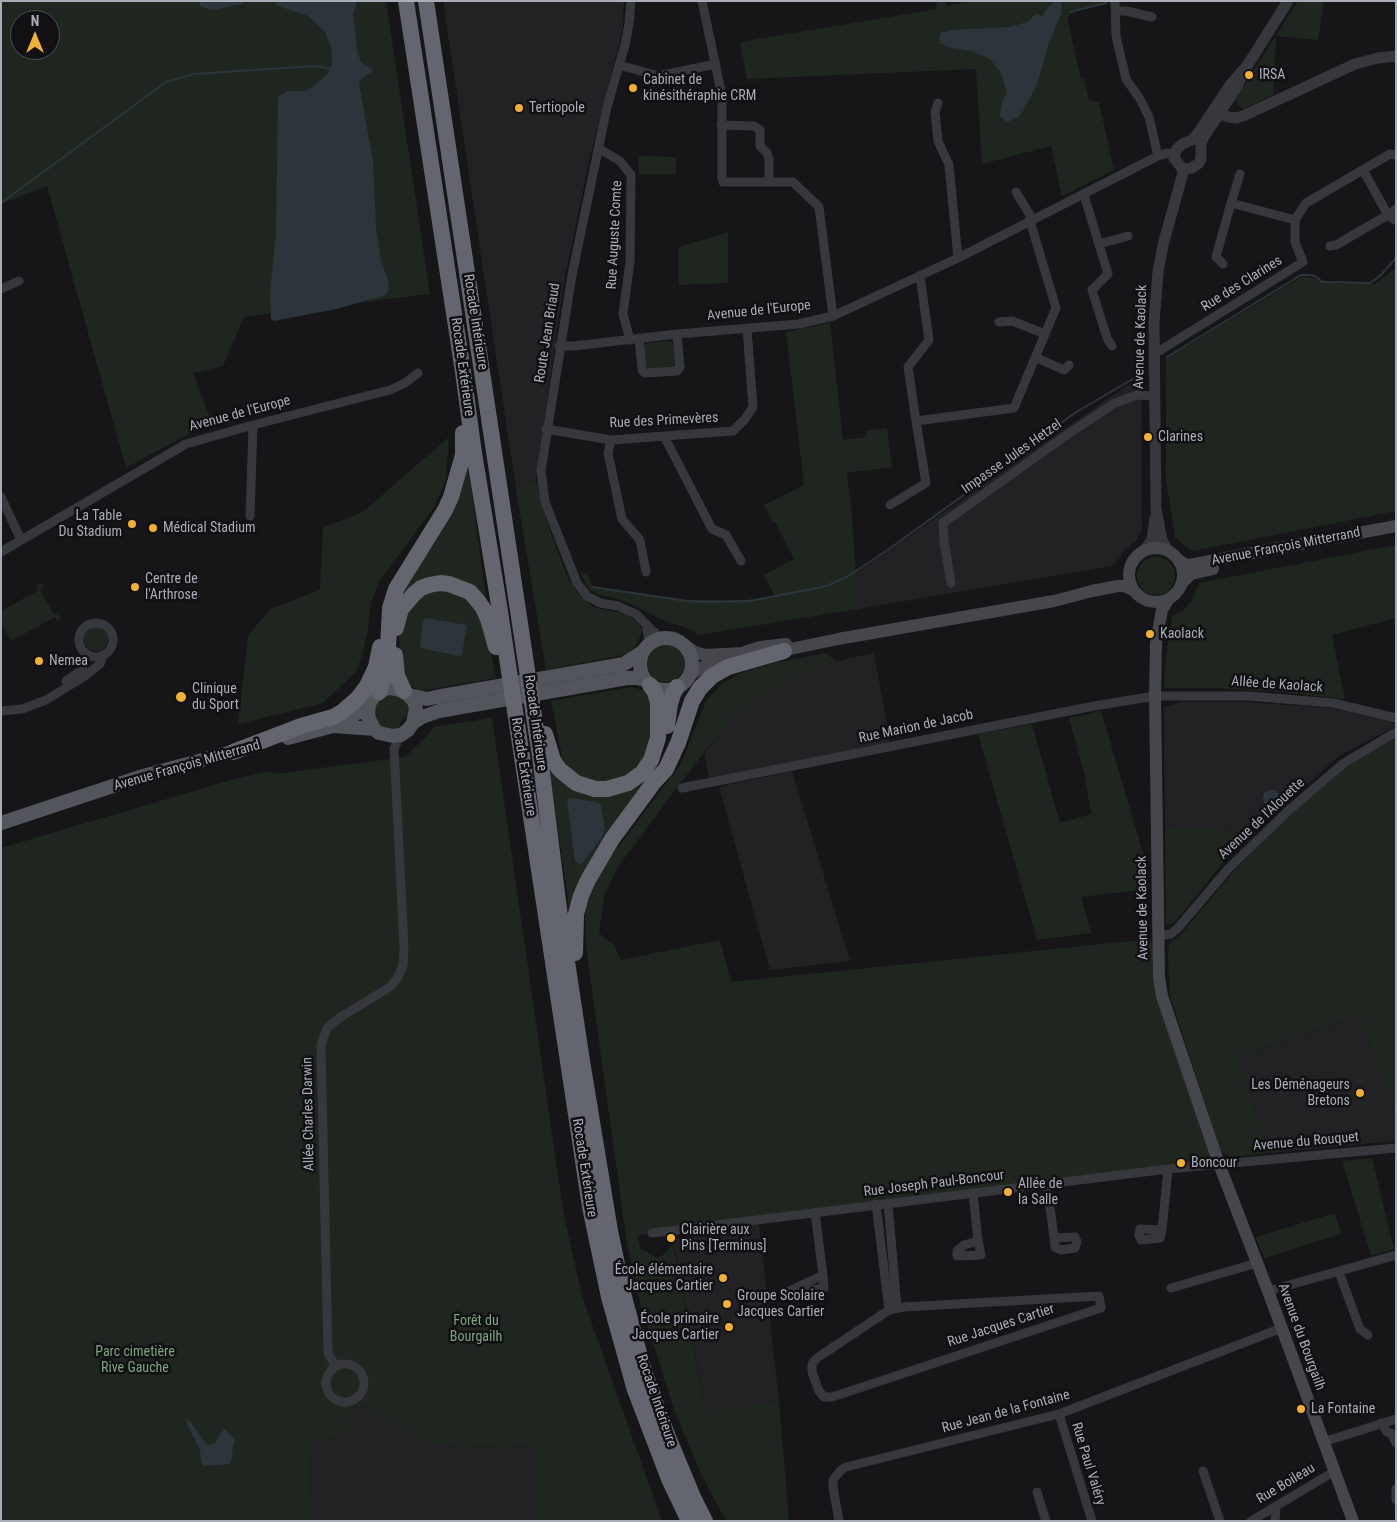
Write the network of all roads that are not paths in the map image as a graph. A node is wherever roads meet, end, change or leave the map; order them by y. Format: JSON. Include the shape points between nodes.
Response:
{"nodes":[{"id":1,"x":406,"y":1,"type":"edge"},
{"id":2,"x":426,"y":1,"type":"edge"},
{"id":3,"x":631,"y":1,"type":"edge"},
{"id":4,"x":702,"y":1,"type":"edge"},
{"id":5,"x":1288,"y":1,"type":"edge"},
{"id":6,"x":1116,"y":6,"type":"edge"},
{"id":7,"x":1152,"y":17,"type":"dead end"},
{"id":8,"x":1396,"y":51,"type":"edge"},
{"id":9,"x":1396,"y":56,"type":"edge"},
{"id":10,"x":716,"y":64,"type":"junction"},
{"id":11,"x":619,"y":65,"type":"junction"},
{"id":12,"x":1247,"y":66,"type":"junction"},
{"id":13,"x":1282,"y":97,"type":"junction"},
{"id":14,"x":938,"y":103,"type":"dead end"},
{"id":15,"x":1220,"y":113,"type":"junction"},
{"id":16,"x":1206,"y":122,"type":"junction"},
{"id":17,"x":721,"y":125,"type":"junction"},
{"id":18,"x":1186,"y":142,"type":"junction"},
{"id":19,"x":598,"y":148,"type":"junction"},
{"id":20,"x":1200,"y":151,"type":"junction"},
{"id":21,"x":1174,"y":154,"type":"junction"},
{"id":22,"x":1396,"y":155,"type":"edge"},
{"id":23,"x":1158,"y":156,"type":"junction"},
{"id":24,"x":1184,"y":169,"type":"junction"},
{"id":25,"x":1363,"y":170,"type":"junction"},
{"id":26,"x":1240,"y":174,"type":"dead end"},
{"id":27,"x":769,"y":182,"type":"junction"},
{"id":28,"x":1016,"y":192,"type":"dead end"},
{"id":29,"x":1084,"y":195,"type":"junction"},
{"id":30,"x":1231,"y":203,"type":"junction"},
{"id":31,"x":1396,"y":209,"type":"edge"},
{"id":32,"x":1391,"y":218,"type":"edge"},
{"id":33,"x":1295,"y":220,"type":"junction"},
{"id":34,"x":1030,"y":221,"type":"junction"},
{"id":35,"x":1128,"y":236,"type":"dead end"},
{"id":36,"x":1099,"y":244,"type":"junction"},
{"id":37,"x":1330,"y":246,"type":"dead end"},
{"id":38,"x":958,"y":258,"type":"junction"},
{"id":39,"x":1223,"y":264,"type":"dead end"},
{"id":40,"x":920,"y":276,"type":"junction"},
{"id":41,"x":19,"y":280,"type":"dead end"},
{"id":42,"x":1,"y":289,"type":"edge"},
{"id":43,"x":833,"y":316,"type":"junction"},
{"id":44,"x":1000,"y":322,"type":"dead end"},
{"id":45,"x":747,"y":329,"type":"junction"},
{"id":46,"x":677,"y":334,"type":"junction"},
{"id":47,"x":1045,"y":334,"type":"junction"},
{"id":48,"x":635,"y":339,"type":"junction"},
{"id":49,"x":559,"y":346,"type":"junction"},
{"id":50,"x":1112,"y":346,"type":"dead end"},
{"id":51,"x":1154,"y":351,"type":"junction"},
{"id":52,"x":1035,"y":357,"type":"junction"},
{"id":53,"x":1069,"y":365,"type":"dead end"},
{"id":54,"x":463,"y":372,"type":"junction"},
{"id":55,"x":418,"y":373,"type":"dead end"},
{"id":56,"x":1154,"y":396,"type":"junction"},
{"id":57,"x":916,"y":421,"type":"junction"},
{"id":58,"x":252,"y":425,"type":"junction"},
{"id":59,"x":546,"y":429,"type":"junction"},
{"id":60,"x":664,"y":436,"type":"junction"},
{"id":61,"x":612,"y":440,"type":"junction"},
{"id":62,"x":1,"y":497,"type":"edge"},
{"id":63,"x":890,"y":505,"type":"dead end"},
{"id":64,"x":1156,"y":508,"type":"junction"},
{"id":65,"x":250,"y":516,"type":"dead end"},
{"id":66,"x":1396,"y":526,"type":"edge"},
{"id":67,"x":1396,"y":534,"type":"edge"},
{"id":68,"x":21,"y":540,"type":"junction"},
{"id":69,"x":1144,"y":551,"type":"junction"},
{"id":70,"x":1,"y":552,"type":"edge"},
{"id":71,"x":1173,"y":555,"type":"junction"},
{"id":72,"x":740,"y":561,"type":"dead end"},
{"id":73,"x":412,"y":563,"type":"junction"},
{"id":74,"x":1129,"y":569,"type":"junction"},
{"id":75,"x":646,"y":572,"type":"dead end"},
{"id":76,"x":1182,"y":582,"type":"junction"},
{"id":77,"x":951,"y":583,"type":"dead end"},
{"id":78,"x":1133,"y":590,"type":"junction"},
{"id":79,"x":1144,"y":600,"type":"junction"},
{"id":80,"x":1168,"y":600,"type":"junction"},
{"id":81,"x":1054,"y":601,"type":"junction"},
{"id":82,"x":517,"y":603,"type":"junction"},
{"id":83,"x":838,"y":639,"type":"junction"},
{"id":84,"x":1156,"y":643,"type":"junction"},
{"id":85,"x":650,"y":645,"type":"junction"},
{"id":86,"x":686,"y":646,"type":"junction"},
{"id":87,"x":784,"y":651,"type":"junction"},
{"id":88,"x":86,"y":653,"type":"junction"},
{"id":89,"x":103,"y":655,"type":"junction"},
{"id":90,"x":690,"y":675,"type":"junction"},
{"id":91,"x":553,"y":683,"type":"junction"},
{"id":92,"x":648,"y":683,"type":"junction"},
{"id":93,"x":677,"y":688,"type":"junction"},
{"id":94,"x":406,"y":693,"type":"junction"},
{"id":95,"x":485,"y":695,"type":"junction"},
{"id":96,"x":1155,"y":696,"type":"junction"},
{"id":97,"x":374,"y":698,"type":"junction"},
{"id":98,"x":513,"y":700,"type":"junction"},
{"id":99,"x":1,"y":706,"type":"edge"},
{"id":100,"x":1,"y":711,"type":"edge"},
{"id":101,"x":1396,"y":718,"type":"edge"},
{"id":102,"x":413,"y":724,"type":"junction"},
{"id":103,"x":333,"y":726,"type":"junction"},
{"id":104,"x":1396,"y":732,"type":"edge"},
{"id":105,"x":386,"y":733,"type":"junction"},
{"id":106,"x":233,"y":752,"type":"junction"},
{"id":107,"x":654,"y":782,"type":"junction"},
{"id":108,"x":682,"y":788,"type":"dead end"},
{"id":109,"x":1,"y":823,"type":"edge"},
{"id":110,"x":1158,"y":936,"type":"junction"},
{"id":111,"x":582,"y":1060,"type":"junction"},
{"id":112,"x":1396,"y":1148,"type":"edge"},
{"id":113,"x":1219,"y":1164,"type":"junction"},
{"id":114,"x":1168,"y":1170,"type":"junction"},
{"id":115,"x":1047,"y":1184,"type":"junction"},
{"id":116,"x":973,"y":1192,"type":"junction"},
{"id":117,"x":888,"y":1203,"type":"junction"},
{"id":118,"x":876,"y":1204,"type":"junction"},
{"id":119,"x":816,"y":1212,"type":"junction"},
{"id":120,"x":1162,"y":1230,"type":"dead end"},
{"id":121,"x":652,"y":1233,"type":"dead end"},
{"id":122,"x":1054,"y":1238,"type":"dead end"},
{"id":123,"x":978,"y":1241,"type":"dead end"},
{"id":124,"x":1396,"y":1255,"type":"edge"},
{"id":125,"x":1257,"y":1263,"type":"junction"},
{"id":126,"x":1339,"y":1272,"type":"junction"},
{"id":127,"x":823,"y":1276,"type":"dead end"},
{"id":128,"x":1171,"y":1288,"type":"dead end"},
{"id":129,"x":1268,"y":1291,"type":"junction"},
{"id":130,"x":1072,"y":1298,"type":"junction"},
{"id":131,"x":893,"y":1309,"type":"junction"},
{"id":132,"x":1074,"y":1317,"type":"junction"},
{"id":133,"x":1282,"y":1328,"type":"junction"},
{"id":134,"x":1368,"y":1335,"type":"dead end"},
{"id":135,"x":336,"y":1366,"type":"junction"},
{"id":136,"x":1059,"y":1414,"type":"junction"},
{"id":137,"x":1394,"y":1419,"type":"edge"},
{"id":138,"x":1382,"y":1424,"type":"junction"},
{"id":139,"x":1391,"y":1433,"type":"junction"},
{"id":140,"x":1323,"y":1442,"type":"junction"},
{"id":141,"x":1396,"y":1443,"type":"edge"},
{"id":142,"x":1203,"y":1471,"type":"dead end"},
{"id":143,"x":1335,"y":1471,"type":"junction"},
{"id":144,"x":1396,"y":1489,"type":"edge"},
{"id":145,"x":1037,"y":1492,"type":"dead end"},
{"id":146,"x":1396,"y":1500,"type":"edge"},
{"id":147,"x":1276,"y":1506,"type":"junction"},
{"id":148,"x":689,"y":1521,"type":"edge"},
{"id":149,"x":705,"y":1521,"type":"edge"},
{"id":150,"x":839,"y":1521,"type":"edge"},
{"id":151,"x":1046,"y":1521,"type":"edge"},
{"id":152,"x":1092,"y":1521,"type":"edge"},
{"id":153,"x":1220,"y":1521,"type":"edge"},
{"id":154,"x":1251,"y":1521,"type":"edge"},
{"id":155,"x":1275,"y":1521,"type":"edge"},
{"id":156,"x":1353,"y":1521,"type":"edge"}],
"edges":[{"from":1,"to":54,"type":"highway","name":"Rocade Extérieure"},
{"from":2,"to":82,"type":"highway","name":"Rocade Intérieure"},
{"from":3,"to":11,"type":"street","name":"Route Jean Briaud","via":[[628,31]]},
{"from":4,"to":10,"type":"street"},
{"from":5,"to":12,"type":"street"},
{"from":6,"to":7,"type":"street"},
{"from":6,"to":23,"type":"street","via":[[1116,36],[1126,79],[1149,117]]},
{"from":8,"to":13,"type":"street","via":[[1354,59],[1331,68]]},
{"from":9,"to":13,"type":"street","via":[[1355,64]]},
{"from":10,"to":11,"type":"street","via":[[658,76]]},
{"from":10,"to":17,"type":"street","via":[[722,96]]},
{"from":11,"to":19,"type":"street","name":"Route Jean Briaud"},
{"from":12,"to":15,"type":"street"},
{"from":12,"to":16,"type":"street","via":[[1230,84]]},
{"from":13,"to":15,"type":"street","via":[[1236,118]]},
{"from":14,"to":38,"type":"street","via":[[935,112],[938,141],[949,164]]},
{"from":15,"to":16,"type":"street"},
{"from":15,"to":20,"type":"street","via":[[1204,136]]},
{"from":16,"to":18,"type":"street","via":[[1192,140]]},
{"from":17,"to":27,"type":"street","via":[[754,126],[760,130],[760,146],[769,159]]},
{"from":17,"to":27,"type":"street","via":[[723,182]]},
{"from":18,"to":20,"type":"street","via":[[1194,144]]},
{"from":18,"to":21,"type":"street","via":[[1178,146]]},
{"from":19,"to":48,"type":"street","name":"Rue Auguste Comte","via":[[620,161],[631,175],[630,262],[623,314]]},
{"from":19,"to":49,"type":"street","name":"Route Jean Briaud"},
{"from":20,"to":24,"type":"street","via":[[1199,163]]},
{"from":21,"to":23,"type":"street","name":"Avenue de l'Europe"},
{"from":21,"to":24,"type":"street","via":[[1176,162]]},
{"from":22,"to":25,"type":"street","via":[[1390,154]]},
{"from":23,"to":29,"type":"street","name":"Avenue de l'Europe"},
{"from":24,"to":51,"type":"street","name":"Avenue de Kaolack","via":[[1158,272]]},
{"from":25,"to":32,"type":"street"},
{"from":25,"to":33,"type":"street","via":[[1306,203]]},
{"from":26,"to":30,"type":"street"},
{"from":27,"to":43,"type":"street","via":[[793,182],[819,207]]},
{"from":28,"to":34,"type":"street","via":[[1030,215]]},
{"from":29,"to":34,"type":"street","name":"Avenue de l'Europe"},
{"from":29,"to":36,"type":"street"},
{"from":30,"to":33,"type":"street"},
{"from":30,"to":39,"type":"street","via":[[1216,257]]},
{"from":31,"to":32,"type":"street"},
{"from":32,"to":37,"type":"street"},
{"from":33,"to":51,"type":"street","name":"Rue des Clarines","via":[[1295,242],[1303,262],[1159,351]]},
{"from":34,"to":38,"type":"street","name":"Avenue de l'Europe"},
{"from":34,"to":47,"type":"street","via":[[1056,308]]},
{"from":35,"to":36,"type":"street"},
{"from":36,"to":50,"type":"street","via":[[1108,274],[1092,290]]},
{"from":38,"to":40,"type":"street","name":"Avenue de l'Europe"},
{"from":40,"to":43,"type":"street","name":"Avenue de l'Europe"},
{"from":40,"to":57,"type":"street","via":[[929,340],[908,367]]},
{"from":41,"to":42,"type":"street"},
{"from":43,"to":45,"type":"street","name":"Avenue de l'Europe","via":[[799,324]]},
{"from":44,"to":47,"type":"street","via":[[1012,321]]},
{"from":45,"to":46,"type":"street","name":"Avenue de l'Europe"},
{"from":45,"to":60,"type":"street","name":"Rue des Primevères","via":[[753,406],[745,419],[733,431]]},
{"from":46,"to":48,"type":"street","name":"Avenue de l'Europe"},
{"from":46,"to":48,"type":"street","name":"Rue Auguste Comte","via":[[680,367],[677,370],[645,373]]},
{"from":47,"to":52,"type":"street"},
{"from":48,"to":49,"type":"street","name":"Avenue de l'Europe"},
{"from":49,"to":59,"type":"street","name":"Route Jean Briaud"},
{"from":51,"to":56,"type":"street","name":"Avenue de Kaolack"},
{"from":52,"to":53,"type":"street","via":[[1064,370]]},
{"from":52,"to":57,"type":"street","via":[[1014,408]]},
{"from":54,"to":73,"type":"highway","via":[[458,384],[463,436],[460,469],[445,510]]},
{"from":54,"to":98,"type":"highway","name":"Rocade Extérieure"},
{"from":55,"to":58,"type":"street","name":"Avenue de l'Europe","via":[[390,390]]},
{"from":56,"to":64,"type":"street","name":"Avenue de Kaolack"},
{"from":56,"to":77,"type":"street","name":"Impasse Jules Hetzel","via":[[1136,395],[1115,404],[943,523]]},
{"from":57,"to":63,"type":"street","via":[[926,483]]},
{"from":58,"to":65,"type":"street"},
{"from":58,"to":68,"type":"street","name":"Avenue de l'Europe","via":[[186,444]]},
{"from":59,"to":61,"type":"street","name":"Rue des Primevères"},
{"from":59,"to":85,"type":"street","name":"Route Jean Briaud","via":[[541,471],[545,502],[577,583],[587,596],[600,603],[629,610],[642,619],[647,626]]},
{"from":60,"to":61,"type":"street","name":"Rue des Primevères"},
{"from":60,"to":72,"type":"street","via":[[712,529],[726,535]]},
{"from":61,"to":75,"type":"street","via":[[608,454],[622,519],[640,540]]},
{"from":62,"to":68,"type":"street"},
{"from":64,"to":69,"type":"street","name":"Avenue de Kaolack","via":[[1152,540]]},
{"from":64,"to":71,"type":"street","name":"Avenue de Kaolack","via":[[1162,540]]},
{"from":66,"to":71,"type":"main road","name":"Avenue François Mitterrand","via":[[1189,565]]},
{"from":67,"to":76,"type":"main road","name":"Avenue François Mitterrand","via":[[1191,574]]},
{"from":68,"to":70,"type":"street","name":"Avenue de l'Europe"},
{"from":69,"to":71,"type":"main road","via":[[1160,548]]},
{"from":69,"to":74,"type":"main road","via":[[1133,560]]},
{"from":71,"to":76,"type":"main road","via":[[1182,566]]},
{"from":73,"to":97,"type":"highway","via":[[396,589],[390,608],[387,668]]},
{"from":73,"to":106,"type":"highway","via":[[401,574],[384,607],[376,667],[358,698],[333,717]]},
{"from":74,"to":78,"type":"main road"},
{"from":74,"to":81,"type":"main road","via":[[1122,576],[1090,584]]},
{"from":76,"to":80,"type":"main road"},
{"from":78,"to":79,"type":"main road"},
{"from":78,"to":81,"type":"main road","via":[[1118,586]]},
{"from":79,"to":80,"type":"main road"},
{"from":79,"to":84,"type":"main road","name":"Avenue de Kaolack","via":[[1150,609]]},
{"from":80,"to":84,"type":"main road","name":"Avenue de Kaolack","via":[[1162,610]]},
{"from":81,"to":83,"type":"main road"},
{"from":82,"to":92,"type":"highway","via":[[549,749],[560,770],[576,783],[607,789],[628,783],[642,773],[651,760],[659,727],[658,703]]},
{"from":82,"to":111,"type":"highway","name":"Rocade Intérieure"},
{"from":83,"to":86,"type":"main road","via":[[705,655]]},
{"from":83,"to":87,"type":"main road"},
{"from":84,"to":96,"type":"main road","name":"Avenue de Kaolack"},
{"from":85,"to":86,"type":"main road","via":[[671,638]]},
{"from":85,"to":91,"type":"main road","via":[[624,664]]},
{"from":85,"to":92,"type":"main road","via":[[640,667]]},
{"from":86,"to":90,"type":"main road","via":[[692,660]]},
{"from":87,"to":90,"type":"main road","via":[[706,665]]},
{"from":87,"to":107,"type":"highway","via":[[728,667],[700,688],[686,714],[672,757]]},
{"from":88,"to":89,"type":"street"},
{"from":88,"to":89,"type":"street","via":[[80,646],[81,632],[89,624],[100,623],[109,629],[113,638]]},
{"from":88,"to":99,"type":"street","via":[[82,670],[41,696]]},
{"from":89,"to":100,"type":"street","via":[[100,664],[87,675],[46,700],[22,709]]},
{"from":90,"to":93,"type":"main road"},
{"from":91,"to":92,"type":"main road","via":[[628,678]]},
{"from":91,"to":95,"type":"main road"},
{"from":92,"to":93,"type":"main road","via":[[664,690]]},
{"from":93,"to":107,"type":"highway","via":[[670,704],[664,756]]},
{"from":94,"to":95,"type":"main road","via":[[427,699]]},
{"from":94,"to":97,"type":"main road","via":[[391,688]]},
{"from":94,"to":98,"type":"highway","via":[[396,676],[397,619],[407,600],[421,588],[440,583],[470,592],[483,608]]},
{"from":94,"to":102,"type":"main road","via":[[416,708]]},
{"from":95,"to":102,"type":"main road","via":[[430,713]]},
{"from":96,"to":101,"type":"street","name":"Allée de Kaolack","via":[[1248,696],[1324,702]]},
{"from":96,"to":108,"type":"street","name":"Rue Marion de Jacob"},
{"from":96,"to":110,"type":"main road","name":"Avenue de Kaolack"},
{"from":97,"to":103,"type":"main road","name":"Avenue François Mitterrand","via":[[354,716]]},
{"from":97,"to":105,"type":"main road","via":[[368,717]]},
{"from":98,"to":148,"type":"highway","name":"Rocade Extérieure","via":[[587,1189],[607,1288],[635,1390]]},
{"from":102,"to":105,"type":"main road","via":[[408,730]]},
{"from":103,"to":105,"type":"main road"},
{"from":103,"to":106,"type":"main road","name":"Avenue François Mitterrand"},
{"from":104,"to":110,"type":"street","name":"Avenue de l'Alouette","via":[[1344,763],[1288,811],[1228,868],[1178,928],[1171,934]]},
{"from":105,"to":135,"type":"street","name":"Allée Charles Darwin","via":[[394,749],[403,965],[390,987],[327,1028],[321,1045],[328,1354]]},
{"from":106,"to":109,"type":"main road","name":"Avenue François Mitterrand","via":[[143,776]]},
{"from":107,"to":111,"type":"highway","via":[[598,861],[576,914],[574,945],[587,1046]]},
{"from":110,"to":113,"type":"main road","name":"Avenue de Kaolack","via":[[1162,996]]},
{"from":111,"to":149,"type":"highway","name":"Rocade Intérieure","via":[[602,1188],[623,1293],[643,1368],[662,1423]]},
{"from":112,"to":113,"type":"street","name":"Avenue du Rouquet"},
{"from":113,"to":114,"type":"street","name":"Rue Joseph Paul-Boncour"},
{"from":113,"to":125,"type":"main road","name":"Avenue du Bourgailh"},
{"from":114,"to":115,"type":"street","name":"Rue Joseph Paul-Boncour"},
{"from":114,"to":120,"type":"street"},
{"from":115,"to":116,"type":"street","name":"Rue Joseph Paul-Boncour"},
{"from":115,"to":122,"type":"street"},
{"from":116,"to":117,"type":"street","name":"Rue Joseph Paul-Boncour"},
{"from":116,"to":123,"type":"street"},
{"from":117,"to":118,"type":"street","name":"Rue Joseph Paul-Boncour"},
{"from":117,"to":131,"type":"street"},
{"from":118,"to":119,"type":"street","name":"Rue Joseph Paul-Boncour"},
{"from":118,"to":131,"type":"street"},
{"from":119,"to":121,"type":"street","name":"Rue Joseph Paul-Boncour"},
{"from":119,"to":127,"type":"street"},
{"from":124,"to":126,"type":"street"},
{"from":125,"to":128,"type":"street"},
{"from":125,"to":129,"type":"main road","name":"Avenue du Bourgailh"},
{"from":126,"to":129,"type":"street"},
{"from":126,"to":134,"type":"street","via":[[1360,1329]]},
{"from":129,"to":133,"type":"main road","name":"Avenue du Bourgailh"},
{"from":130,"to":131,"type":"street","name":"Rue Jacques Cartier"},
{"from":130,"to":132,"type":"street","via":[[1079,1307]]},
{"from":130,"to":132,"type":"street","name":"Rue Jacques Cartier","via":[[1099,1296],[1101,1308]]},
{"from":131,"to":132,"type":"street","name":"Rue Jacques Cartier","via":[[812,1364],[812,1372],[824,1397],[832,1398]]},
{"from":133,"to":136,"type":"street","name":"Rue Jean de la Fontaine"},
{"from":133,"to":140,"type":"main road","name":"Avenue du Bourgailh"},
{"from":135,"to":135,"type":"street","via":[[326,1377],[327,1390],[342,1402],[356,1399],[364,1388],[362,1374],[349,1364]]},
{"from":136,"to":150,"type":"street","name":"Rue Jean de la Fontaine","via":[[846,1467],[833,1480]]},
{"from":136,"to":152,"type":"street","name":"Rue Paul Valéry"},
{"from":137,"to":138,"type":"street"},
{"from":137,"to":139,"type":"street"},
{"from":138,"to":139,"type":"street"},
{"from":138,"to":140,"type":"street"},
{"from":139,"to":141,"type":"street"},
{"from":140,"to":143,"type":"main road","name":"Avenue du Bourgailh"},
{"from":142,"to":153,"type":"street"},
{"from":143,"to":147,"type":"street","name":"Rue Boileau"},
{"from":143,"to":156,"type":"main road","name":"Avenue du Bourgailh"},
{"from":144,"to":146,"type":"street"},
{"from":145,"to":151,"type":"street"},
{"from":147,"to":154,"type":"street","name":"Rue Boileau"},
{"from":147,"to":155,"type":"street"}]}
